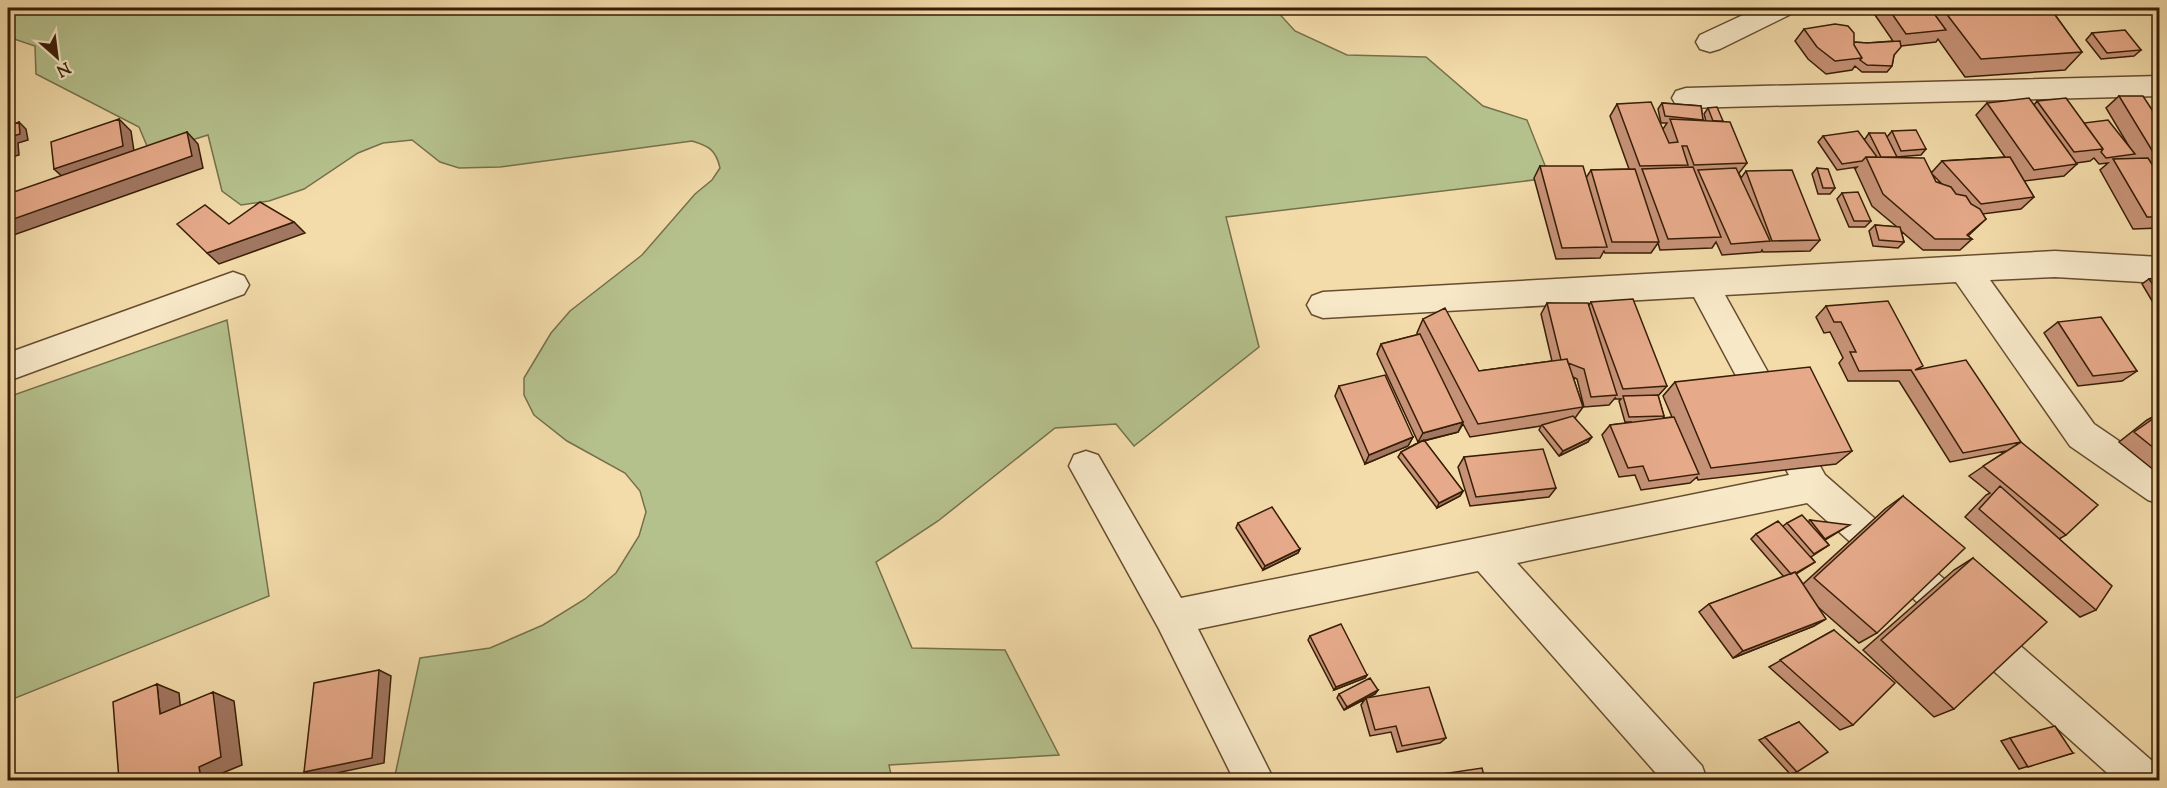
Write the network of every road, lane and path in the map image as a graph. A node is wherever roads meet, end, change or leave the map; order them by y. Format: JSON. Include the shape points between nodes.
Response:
{"nodes":[{"id":1,"x":1780,"y":8,"type":"edge"},
{"id":2,"x":1710,"y":42,"type":"dead end"},
{"id":3,"x":2160,"y":86,"type":"edge"},
{"id":4,"x":1686,"y":98,"type":"dead end"},
{"id":5,"x":1964,"y":269,"type":"junction"},
{"id":6,"x":2160,"y":270,"type":"edge"},
{"id":7,"x":1703,"y":284,"type":"junction"},
{"id":8,"x":233,"y":285,"type":"dead end"},
{"id":9,"x":1323,"y":305,"type":"dead end"},
{"id":10,"x":8,"y":368,"type":"edge"},
{"id":11,"x":1086,"y":466,"type":"dead end"},
{"id":12,"x":1813,"y":486,"type":"junction"},
{"id":13,"x":2160,"y":489,"type":"edge"},
{"id":14,"x":1485,"y":554,"type":"junction"},
{"id":15,"x":1172,"y":617,"type":"junction"},
{"id":16,"x":1254,"y":780,"type":"edge"},
{"id":17,"x":1688,"y":780,"type":"edge"},
{"id":18,"x":2144,"y":780,"type":"edge"}],
"edges":[{"from":1,"to":2,"type":"street"},
{"from":3,"to":4,"type":"street"},
{"from":5,"to":6,"type":"street","via":[[2055,264]]},
{"from":5,"to":7,"type":"street"},
{"from":5,"to":13,"type":"street","via":[[2082,435]]},
{"from":7,"to":9,"type":"street"},
{"from":7,"to":12,"type":"street"},
{"from":8,"to":10,"type":"street"},
{"from":11,"to":15,"type":"street"},
{"from":12,"to":14,"type":"street"},
{"from":12,"to":18,"type":"street"},
{"from":14,"to":15,"type":"street"},
{"from":14,"to":17,"type":"street"},
{"from":15,"to":16,"type":"street"}]}
